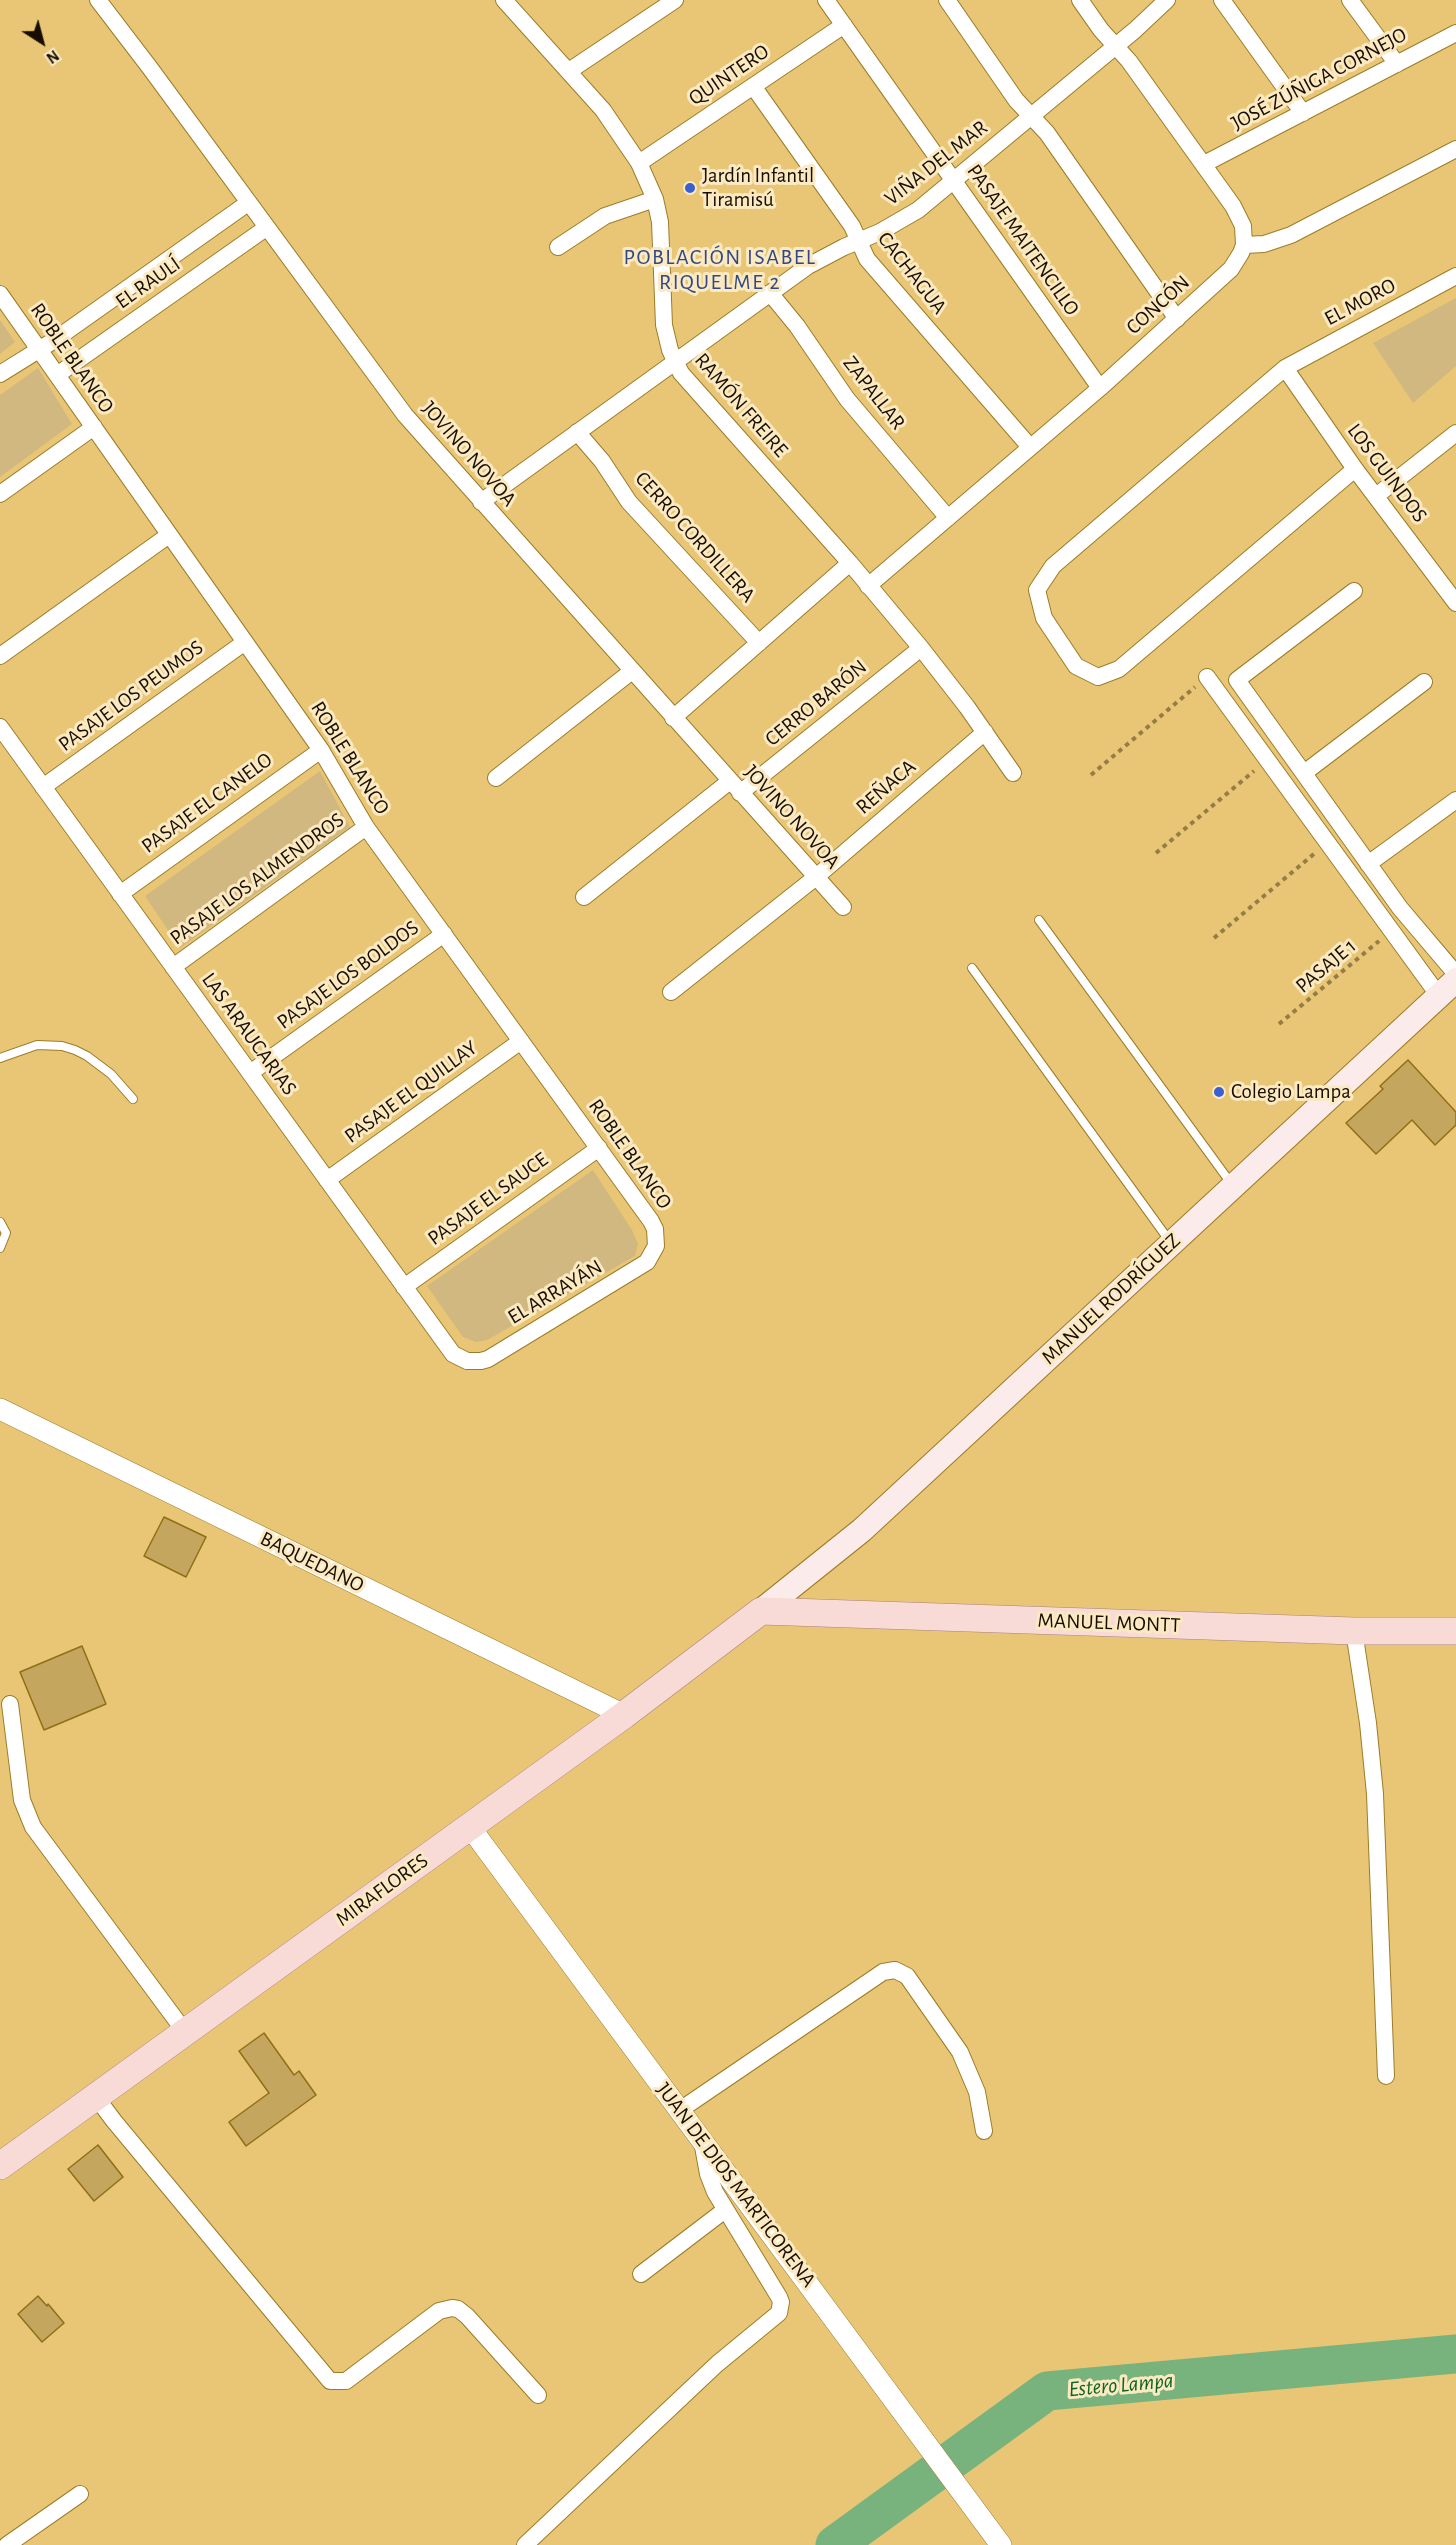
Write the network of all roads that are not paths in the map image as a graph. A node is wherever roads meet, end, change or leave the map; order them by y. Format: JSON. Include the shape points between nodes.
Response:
{"nodes":[{"id":1,"x":98,"y":0,"type":"edge"},
{"id":2,"x":504,"y":0,"type":"edge"},
{"id":3,"x":675,"y":0,"type":"edge"},
{"id":4,"x":826,"y":0,"type":"edge"},
{"id":5,"x":947,"y":0,"type":"edge"},
{"id":6,"x":1080,"y":0,"type":"edge"},
{"id":7,"x":1167,"y":0,"type":"edge"},
{"id":8,"x":1222,"y":0,"type":"edge"},
{"id":9,"x":1350,"y":0,"type":"edge"},
{"id":10,"x":844,"y":25,"type":"junction"},
{"id":11,"x":1456,"y":33,"type":"edge"},
{"id":12,"x":1115,"y":46,"type":"junction"},
{"id":13,"x":1396,"y":64,"type":"junction"},
{"id":14,"x":569,"y":71,"type":"junction"},
{"id":15,"x":753,"y":86,"type":"junction"},
{"id":16,"x":1303,"y":113,"type":"junction"},
{"id":17,"x":1031,"y":116,"type":"junction"},
{"id":18,"x":1456,"y":149,"type":"edge"},
{"id":19,"x":639,"y":163,"type":"junction"},
{"id":20,"x":1204,"y":164,"type":"junction"},
{"id":21,"x":954,"y":180,"type":"junction"},
{"id":22,"x":655,"y":199,"type":"junction"},
{"id":23,"x":248,"y":203,"type":"junction"},
{"id":24,"x":266,"y":228,"type":"junction"},
{"id":25,"x":859,"y":241,"type":"junction"},
{"id":26,"x":1244,"y":245,"type":"junction"},
{"id":27,"x":558,"y":247,"type":"dead end"},
{"id":28,"x":1456,"y":276,"type":"edge"},
{"id":29,"x":770,"y":293,"type":"junction"},
{"id":30,"x":0,"y":294,"type":"edge"},
{"id":31,"x":1177,"y":319,"type":"junction"},
{"id":32,"x":39,"y":349,"type":"junction"},
{"id":33,"x":674,"y":362,"type":"junction"},
{"id":34,"x":1285,"y":368,"type":"junction"},
{"id":35,"x":0,"y":374,"type":"edge"},
{"id":36,"x":57,"y":375,"type":"junction"},
{"id":37,"x":1100,"y":388,"type":"junction"},
{"id":38,"x":94,"y":427,"type":"junction"},
{"id":39,"x":577,"y":432,"type":"junction"},
{"id":40,"x":1456,"y":433,"type":"edge"},
{"id":41,"x":1030,"y":447,"type":"junction"},
{"id":42,"x":1355,"y":469,"type":"junction"},
{"id":43,"x":0,"y":494,"type":"edge"},
{"id":44,"x":1376,"y":496,"type":"junction"},
{"id":45,"x":481,"y":502,"type":"junction"},
{"id":46,"x":948,"y":518,"type":"junction"},
{"id":47,"x":169,"y":535,"type":"junction"},
{"id":48,"x":850,"y":563,"type":"junction"},
{"id":49,"x":868,"y":586,"type":"junction"},
{"id":50,"x":1354,"y":591,"type":"dead end"},
{"id":51,"x":1453,"y":594,"type":"edge"},
{"id":52,"x":245,"y":642,"type":"junction"},
{"id":53,"x":759,"y":643,"type":"junction"},
{"id":54,"x":921,"y":648,"type":"junction"},
{"id":55,"x":0,"y":656,"type":"edge"},
{"id":56,"x":632,"y":671,"type":"junction"},
{"id":57,"x":1207,"y":677,"type":"road end"},
{"id":58,"x":1424,"y":682,"type":"dead end"},
{"id":59,"x":673,"y":718,"type":"junction"},
{"id":60,"x":0,"y":727,"type":"edge"},
{"id":61,"x":985,"y":732,"type":"junction"},
{"id":62,"x":321,"y":750,"type":"junction"},
{"id":63,"x":1013,"y":773,"type":"dead end"},
{"id":64,"x":1304,"y":773,"type":"junction"},
{"id":65,"x":496,"y":778,"type":"dead end"},
{"id":66,"x":43,"y":787,"type":"junction"},
{"id":67,"x":735,"y":787,"type":"junction"},
{"id":68,"x":1456,"y":800,"type":"edge"},
{"id":69,"x":366,"y":827,"type":"junction"},
{"id":70,"x":1368,"y":864,"type":"junction"},
{"id":71,"x":816,"y":877,"type":"junction"},
{"id":72,"x":120,"y":894,"type":"junction"},
{"id":73,"x":584,"y":897,"type":"dead end"},
{"id":74,"x":843,"y":907,"type":"dead end"},
{"id":75,"x":1039,"y":920,"type":"dead end"},
{"id":76,"x":444,"y":934,"type":"junction"},
{"id":77,"x":173,"y":967,"type":"junction"},
{"id":78,"x":972,"y":968,"type":"dead end"},
{"id":79,"x":1456,"y":974,"type":"edge"},
{"id":80,"x":1447,"y":988,"type":"edge"},
{"id":81,"x":671,"y":992,"type":"dead end"},
{"id":82,"x":521,"y":1041,"type":"junction"},
{"id":83,"x":0,"y":1058,"type":"edge"},
{"id":84,"x":250,"y":1073,"type":"junction"},
{"id":85,"x":133,"y":1099,"type":"dead end"},
{"id":86,"x":598,"y":1148,"type":"junction"},
{"id":87,"x":327,"y":1180,"type":"junction"},
{"id":88,"x":1233,"y":1186,"type":"junction"},
{"id":89,"x":0,"y":1222,"type":"edge"},
{"id":90,"x":1172,"y":1243,"type":"junction"},
{"id":91,"x":656,"y":1246,"type":"joint"},
{"id":92,"x":0,"y":1248,"type":"edge"},
{"id":93,"x":404,"y":1287,"type":"junction"},
{"id":94,"x":467,"y":1361,"type":"joint"},
{"id":95,"x":0,"y":1409,"type":"edge"},
{"id":96,"x":762,"y":1611,"type":"junction"},
{"id":97,"x":1354,"y":1630,"type":"junction"},
{"id":98,"x":1456,"y":1631,"type":"edge"},
{"id":99,"x":10,"y":1704,"type":"dead end"},
{"id":100,"x":624,"y":1715,"type":"junction"},
{"id":101,"x":470,"y":1827,"type":"junction"},
{"id":102,"x":185,"y":2032,"type":"junction"},
{"id":103,"x":1386,"y":2076,"type":"dead end"},
{"id":104,"x":96,"y":2097,"type":"junction"},
{"id":105,"x":680,"y":2110,"type":"junction"},
{"id":106,"x":984,"y":2131,"type":"dead end"},
{"id":107,"x":702,"y":2140,"type":"junction"},
{"id":108,"x":0,"y":2166,"type":"edge"},
{"id":109,"x":725,"y":2210,"type":"junction"},
{"id":110,"x":641,"y":2274,"type":"dead end"},
{"id":111,"x":538,"y":2395,"type":"dead end"},
{"id":112,"x":80,"y":2494,"type":"dead end"},
{"id":113,"x":7,"y":2545,"type":"edge"},
{"id":114,"x":525,"y":2545,"type":"edge"},
{"id":115,"x":1000,"y":2545,"type":"edge"}],
"edges":[{"from":1,"to":23,"type":"street","name":"JOVINO NOVOA"},
{"from":2,"to":14,"type":"street","name":"RAMÓN FREIRE"},
{"from":3,"to":14,"type":"street"},
{"from":4,"to":10,"type":"street","name":"PASAJE MAITENCILLO"},
{"from":5,"to":17,"type":"street"},
{"from":6,"to":12,"type":"street"},
{"from":7,"to":12,"type":"street","name":"VIÑA DEL MAR"},
{"from":8,"to":16,"type":"street"},
{"from":9,"to":13,"type":"street"},
{"from":10,"to":15,"type":"street","name":"QUINTERO"},
{"from":10,"to":21,"type":"street","name":"PASAJE MAITENCILLO"},
{"from":11,"to":13,"type":"street","name":"JOSÉ ZÚÑIGA CORNEJO"},
{"from":12,"to":17,"type":"street","name":"VIÑA DEL MAR"},
{"from":12,"to":20,"type":"street"},
{"from":13,"to":16,"type":"street","name":"JOSÉ ZÚÑIGA CORNEJO"},
{"from":14,"to":19,"type":"street","name":"RAMÓN FREIRE","via":[[603,110]]},
{"from":15,"to":19,"type":"street","name":"QUINTERO"},
{"from":15,"to":25,"type":"street","name":"CACHAGUA"},
{"from":16,"to":20,"type":"street","name":"JOSÉ ZÚÑIGA CORNEJO"},
{"from":17,"to":21,"type":"street","name":"VIÑA DEL MAR"},
{"from":17,"to":31,"type":"street","via":[[1047,133]]},
{"from":18,"to":26,"type":"street","via":[[1291,235],[1264,244]]},
{"from":19,"to":22,"type":"street","name":"RAMÓN FREIRE"},
{"from":20,"to":26,"type":"street","via":[[1239,215]]},
{"from":21,"to":25,"type":"street","name":"VIÑA DEL MAR","via":[[898,222]]},
{"from":21,"to":37,"type":"street","name":"PASAJE MAITENCILLO"},
{"from":22,"to":27,"type":"street","via":[[605,216]]},
{"from":22,"to":33,"type":"street","name":"RAMÓN FREIRE","via":[[662,238],[664,325]]},
{"from":23,"to":24,"type":"street","name":"JOVINO NOVOA"},
{"from":23,"to":32,"type":"street","name":"EL RAULÍ"},
{"from":24,"to":36,"type":"street","name":"EL RAULÍ"},
{"from":24,"to":45,"type":"street","name":"JOVINO NOVOA","via":[[405,416]]},
{"from":25,"to":29,"type":"street","name":"VIÑA DEL MAR","via":[[808,266]]},
{"from":25,"to":41,"type":"street","name":"CACHAGUA","via":[[867,259]]},
{"from":26,"to":31,"type":"street","name":"CONCÓN","via":[[1231,269]]},
{"from":28,"to":34,"type":"street","name":"EL MORO"},
{"from":29,"to":33,"type":"street","name":"VIÑA DEL MAR"},
{"from":29,"to":46,"type":"street","name":"ZAPALLAR","via":[[847,399]]},
{"from":30,"to":32,"type":"street","name":"ROBLE BLANCO"},
{"from":31,"to":37,"type":"street","name":"CONCÓN"},
{"from":32,"to":35,"type":"street","name":"EL RAULÍ"},
{"from":32,"to":36,"type":"street","name":"ROBLE BLANCO"},
{"from":33,"to":39,"type":"street","name":"VIÑA DEL MAR"},
{"from":33,"to":48,"type":"street","name":"RAMÓN FREIRE","via":[[691,386]]},
{"from":34,"to":42,"type":"street","name":"LOS GUINDOS"},
{"from":34,"to":42,"type":"street","name":"EL MORO","via":[[1053,566],[1037,590],[1044,618],[1076,666],[1098,678],[1119,669]]},
{"from":36,"to":38,"type":"street","name":"ROBLE BLANCO"},
{"from":37,"to":41,"type":"street","name":"CONCÓN"},
{"from":38,"to":43,"type":"street"},
{"from":38,"to":47,"type":"street","name":"ROBLE BLANCO"},
{"from":39,"to":45,"type":"street","name":"VIÑA DEL MAR"},
{"from":39,"to":53,"type":"street","name":"CERRO CORDILLERA","via":[[629,502]]},
{"from":40,"to":44,"type":"street"},
{"from":41,"to":46,"type":"street","name":"CONCÓN"},
{"from":42,"to":44,"type":"street","name":"LOS GUINDOS"},
{"from":44,"to":51,"type":"street","name":"LOS GUINDOS"},
{"from":45,"to":56,"type":"street","name":"JOVINO NOVOA"},
{"from":46,"to":49,"type":"street","name":"CONCÓN"},
{"from":47,"to":52,"type":"street","name":"ROBLE BLANCO"},
{"from":47,"to":55,"type":"street"},
{"from":48,"to":49,"type":"street","name":"RAMÓN FREIRE"},
{"from":48,"to":53,"type":"street"},
{"from":49,"to":54,"type":"street","name":"RAMÓN FREIRE"},
{"from":50,"to":64,"type":"street","via":[[1236,680]]},
{"from":52,"to":62,"type":"street","name":"ROBLE BLANCO"},
{"from":52,"to":66,"type":"street","name":"PASAJE LOS PEUMOS"},
{"from":53,"to":59,"type":"street"},
{"from":54,"to":61,"type":"street","name":"RAMÓN FREIRE"},
{"from":54,"to":67,"type":"street","name":"CERRO BARÓN"},
{"from":56,"to":59,"type":"street","name":"JOVINO NOVOA"},
{"from":56,"to":65,"type":"street"},
{"from":57,"to":80,"type":"street","via":[[1391,931]]},
{"from":58,"to":64,"type":"street"},
{"from":59,"to":67,"type":"street","name":"JOVINO NOVOA"},
{"from":60,"to":66,"type":"street","name":"LAS ARAUCARIAS"},
{"from":61,"to":63,"type":"street","name":"RAMÓN FREIRE"},
{"from":61,"to":71,"type":"street","name":"REÑACA"},
{"from":62,"to":69,"type":"street","name":"ROBLE BLANCO"},
{"from":62,"to":72,"type":"street","name":"PASAJE EL CANELO"},
{"from":64,"to":70,"type":"street"},
{"from":66,"to":72,"type":"street","name":"LAS ARAUCARIAS"},
{"from":67,"to":71,"type":"street","name":"JOVINO NOVOA"},
{"from":67,"to":73,"type":"street","name":"CERRO BARÓN"},
{"from":68,"to":70,"type":"street"},
{"from":69,"to":76,"type":"street","name":"ROBLE BLANCO"},
{"from":69,"to":77,"type":"street","name":"PASAJE LOS ALMENDROS"},
{"from":70,"to":79,"type":"street"},
{"from":71,"to":74,"type":"street","name":"JOVINO NOVOA"},
{"from":71,"to":81,"type":"street","name":"REÑACA"},
{"from":72,"to":77,"type":"street","name":"LAS ARAUCARIAS"},
{"from":75,"to":88,"type":"lane"},
{"from":76,"to":82,"type":"street","name":"ROBLE BLANCO"},
{"from":76,"to":84,"type":"street","name":"PASAJE LOS BOLDOS"},
{"from":77,"to":84,"type":"street","name":"LAS ARAUCARIAS"},
{"from":78,"to":90,"type":"lane"},
{"from":80,"to":88,"type":"main road","name":"MANUEL RODRÍGUEZ"},
{"from":82,"to":86,"type":"street","name":"ROBLE BLANCO"},
{"from":82,"to":87,"type":"street","name":"PASAJE EL QUILLAY"},
{"from":83,"to":85,"type":"lane","via":[[37,1045],[75,1050],[104,1069]]},
{"from":84,"to":87,"type":"street","name":"LAS ARAUCARIAS"},
{"from":86,"to":91,"type":"street","name":"ROBLE BLANCO","via":[[651,1221]]},
{"from":86,"to":93,"type":"street","name":"PASAJE EL SAUCE"},
{"from":87,"to":93,"type":"street","name":"LAS ARAUCARIAS"},
{"from":88,"to":90,"type":"main road","name":"MANUEL RODRÍGUEZ"},
{"from":89,"to":92,"type":"lane","via":[[6,1233]]},
{"from":90,"to":96,"type":"main road","name":"MANUEL RODRÍGUEZ","via":[[862,1530]]},
{"from":91,"to":94,"type":"street","name":"EL ARRAYÁN","via":[[640,1268],[488,1359]]},
{"from":93,"to":94,"type":"street","name":"LAS ARAUCARIAS","via":[[453,1354]]},
{"from":95,"to":100,"type":"street","name":"BAQUEDANO"},
{"from":96,"to":97,"type":"main road","name":"MANUEL MONTT"},
{"from":96,"to":100,"type":"main road","name":"MIRAFLORES"},
{"from":97,"to":98,"type":"main road","name":"MANUEL MONTT"},
{"from":97,"to":103,"type":"street","via":[[1376,1794]]},
{"from":99,"to":102,"type":"street","via":[[22,1800],[33,1827]]},
{"from":100,"to":101,"type":"main road","name":"MIRAFLORES"},
{"from":101,"to":102,"type":"main road","name":"MIRAFLORES"},
{"from":101,"to":105,"type":"street","name":"JUAN DE DIOS MARTICORENA"},
{"from":102,"to":104,"type":"main road","name":"MIRAFLORES"},
{"from":104,"to":108,"type":"main road","name":"MIRAFLORES"},
{"from":104,"to":111,"type":"street","via":[[330,2381],[346,2381],[440,2311],[452,2308],[467,2316]]},
{"from":105,"to":106,"type":"street","via":[[883,1972],[895,1970],[907,1976],[960,2052],[976,2092]]},
{"from":105,"to":107,"type":"street","name":"JUAN DE DIOS MARTICORENA"},
{"from":107,"to":109,"type":"street","via":[[708,2174]]},
{"from":107,"to":115,"type":"street","name":"JUAN DE DIOS MARTICORENA"},
{"from":109,"to":110,"type":"street"},
{"from":109,"to":114,"type":"street","via":[[779,2297],[779,2313],[717,2364]]},
{"from":112,"to":113,"type":"street"}]}
